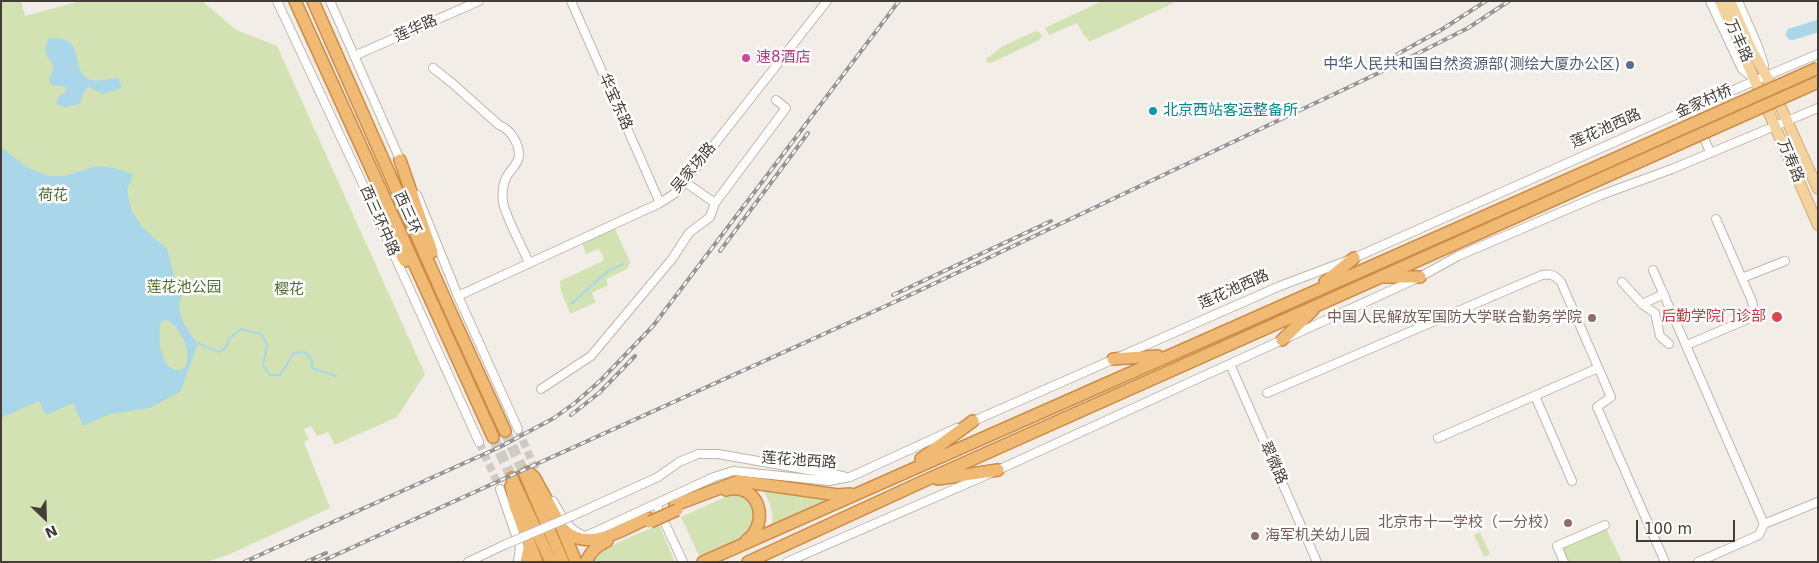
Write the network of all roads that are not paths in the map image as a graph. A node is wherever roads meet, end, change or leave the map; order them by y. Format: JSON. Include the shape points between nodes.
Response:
{"nodes":[{"id":1,"x":277,"y":1,"type":"edge"},
{"id":2,"x":295,"y":1,"type":"edge"},
{"id":3,"x":313,"y":1,"type":"edge"},
{"id":4,"x":330,"y":1,"type":"edge"},
{"id":5,"x":479,"y":1,"type":"edge"},
{"id":6,"x":571,"y":1,"type":"edge"},
{"id":7,"x":826,"y":1,"type":"edge"},
{"id":8,"x":1710,"y":1,"type":"edge"},
{"id":9,"x":1720,"y":1,"type":"edge"},
{"id":10,"x":1730,"y":1,"type":"edge"},
{"id":11,"x":1738,"y":1,"type":"edge"},
{"id":12,"x":1818,"y":54,"type":"edge"},
{"id":13,"x":354,"y":56,"type":"junction"},
{"id":14,"x":433,"y":68,"type":"dead end"},
{"id":15,"x":1818,"y":68,"type":"edge"},
{"id":16,"x":1767,"y":77,"type":"junction"},
{"id":17,"x":1756,"y":81,"type":"junction"},
{"id":18,"x":1818,"y":82,"type":"edge"},
{"id":19,"x":776,"y":100,"type":"dead end"},
{"id":20,"x":1691,"y":108,"type":"junction"},
{"id":21,"x":1818,"y":108,"type":"edge"},
{"id":22,"x":1787,"y":120,"type":"junction"},
{"id":23,"x":1774,"y":125,"type":"junction"},
{"id":24,"x":1710,"y":152,"type":"junction"},
{"id":25,"x":400,"y":160,"type":"junction"},
{"id":26,"x":1602,"y":164,"type":"joint"},
{"id":27,"x":684,"y":182,"type":"junction"},
{"id":28,"x":1818,"y":189,"type":"edge"},
{"id":29,"x":660,"y":203,"type":"junction"},
{"id":30,"x":715,"y":203,"type":"junction"},
{"id":31,"x":372,"y":204,"type":"junction"},
{"id":32,"x":1716,"y":219,"type":"dead end"},
{"id":33,"x":1818,"y":225,"type":"edge"},
{"id":34,"x":1354,"y":258,"type":"junction"},
{"id":35,"x":1785,"y":261,"type":"dead end"},
{"id":36,"x":529,"y":263,"type":"junction"},
{"id":37,"x":1653,"y":270,"type":"dead end"},
{"id":38,"x":1380,"y":277,"type":"junction"},
{"id":39,"x":1420,"y":278,"type":"junction"},
{"id":40,"x":1742,"y":278,"type":"junction"},
{"id":41,"x":1622,"y":282,"type":"dead end"},
{"id":42,"x":1314,"y":291,"type":"junction"},
{"id":43,"x":1664,"y":294,"type":"junction"},
{"id":44,"x":458,"y":296,"type":"junction"},
{"id":45,"x":1319,"y":304,"type":"junction"},
{"id":46,"x":1642,"y":304,"type":"junction"},
{"id":47,"x":451,"y":313,"type":"junction"},
{"id":48,"x":439,"y":319,"type":"junction"},
{"id":49,"x":1282,"y":340,"type":"junction"},
{"id":50,"x":1669,"y":344,"type":"dead end"},
{"id":51,"x":1687,"y":345,"type":"junction"},
{"id":52,"x":1167,"y":356,"type":"junction"},
{"id":53,"x":1112,"y":359,"type":"junction"},
{"id":54,"x":1230,"y":364,"type":"junction"},
{"id":55,"x":1598,"y":368,"type":"junction"},
{"id":56,"x":541,"y":389,"type":"dead end"},
{"id":57,"x":1266,"y":393,"type":"dead end"},
{"id":58,"x":1535,"y":396,"type":"junction"},
{"id":59,"x":973,"y":421,"type":"junction"},
{"id":60,"x":518,"y":430,"type":"tunnel mouth"},
{"id":61,"x":505,"y":431,"type":"tunnel mouth"},
{"id":62,"x":493,"y":437,"type":"tunnel mouth"},
{"id":63,"x":1438,"y":438,"type":"dead end"},
{"id":64,"x":479,"y":442,"type":"tunnel mouth"},
{"id":65,"x":998,"y":470,"type":"junction"},
{"id":66,"x":529,"y":472,"type":"junction"},
{"id":67,"x":903,"y":472,"type":"junction"},
{"id":68,"x":850,"y":477,"type":"junction"},
{"id":69,"x":924,"y":481,"type":"junction"},
{"id":70,"x":1572,"y":481,"type":"dead end"},
{"id":71,"x":500,"y":488,"type":"tunnel mouth"},
{"id":72,"x":859,"y":493,"type":"junction"},
{"id":73,"x":1818,"y":502,"type":"edge"},
{"id":74,"x":656,"y":504,"type":"junction"},
{"id":75,"x":676,"y":508,"type":"junction"},
{"id":76,"x":649,"y":520,"type":"junction"},
{"id":77,"x":1764,"y":524,"type":"junction"},
{"id":78,"x":1605,"y":525,"type":"dead end"},
{"id":79,"x":560,"y":526,"type":"junction"},
{"id":80,"x":528,"y":542,"type":"junction"},
{"id":81,"x":737,"y":547,"type":"junction"},
{"id":82,"x":468,"y":562,"type":"edge"},
{"id":83,"x":518,"y":562,"type":"edge"},
{"id":84,"x":526,"y":562,"type":"edge"},
{"id":85,"x":537,"y":562,"type":"edge"},
{"id":86,"x":551,"y":562,"type":"edge"},
{"id":87,"x":563,"y":562,"type":"edge"},
{"id":88,"x":576,"y":562,"type":"edge"},
{"id":89,"x":586,"y":562,"type":"edge"},
{"id":90,"x":683,"y":562,"type":"edge"},
{"id":91,"x":703,"y":562,"type":"edge"},
{"id":92,"x":748,"y":562,"type":"edge"},
{"id":93,"x":787,"y":562,"type":"edge"},
{"id":94,"x":1317,"y":562,"type":"edge"},
{"id":95,"x":1564,"y":562,"type":"edge"},
{"id":96,"x":1665,"y":562,"type":"edge"},
{"id":97,"x":1698,"y":562,"type":"edge"}],
"edges":[{"from":1,"to":31,"type":"street","name":"西三环中路"},
{"from":2,"to":48,"type":"highway","name":"西三环"},
{"from":3,"to":47,"type":"highway","name":"西三环"},
{"from":4,"to":13,"type":"street"},
{"from":5,"to":13,"type":"street","name":"莲华路"},
{"from":6,"to":29,"type":"street","name":"华宝东路"},
{"from":7,"to":27,"type":"street","name":"吴家场路"},
{"from":8,"to":17,"type":"street","via":[[1742,69]]},
{"from":9,"to":17,"type":"main road","name":"万丰路"},
{"from":10,"to":16,"type":"main road","name":"万丰路"},
{"from":11,"to":16,"type":"street","via":[[1758,44]]},
{"from":12,"to":16,"type":"street","name":"莲花池西路"},
{"from":13,"to":25,"type":"street"},
{"from":14,"to":36,"type":"street","via":[[511,132],[519,155],[506,177],[502,193],[504,206]]},
{"from":15,"to":26,"type":"highway","name":"金家村桥","bridge":true},
{"from":16,"to":17,"type":"street","name":"莲花池西路"},
{"from":16,"to":22,"type":"main road","name":"万丰路"},
{"from":17,"to":20,"type":"street","name":"莲花池西路"},
{"from":17,"to":23,"type":"main road","name":"万丰路"},
{"from":18,"to":38,"type":"highway","name":"金家村桥","bridge":true},
{"from":19,"to":30,"type":"street","via":[[786,108]]},
{"from":20,"to":24,"type":"street"},
{"from":20,"to":34,"type":"street","name":"莲花池西路"},
{"from":21,"to":22,"type":"street"},
{"from":22,"to":23,"type":"street"},
{"from":22,"to":28,"type":"main road","name":"万寿路"},
{"from":23,"to":24,"type":"street"},
{"from":23,"to":33,"type":"main road","name":"万寿路"},
{"from":24,"to":39,"type":"street","via":[[1458,256]]},
{"from":25,"to":44,"type":"street","via":[[415,188]]},
{"from":25,"to":47,"type":"highway","via":[[446,285]]},
{"from":26,"to":42,"type":"highway","name":"莲花池西路"},
{"from":27,"to":29,"type":"street","name":"吴家场路","via":[[677,192]]},
{"from":27,"to":30,"type":"street"},
{"from":29,"to":36,"type":"street","name":"吴家场路"},
{"from":30,"to":56,"type":"street","via":[[710,217],[688,233],[672,259],[591,356]]},
{"from":31,"to":48,"type":"highway","via":[[402,255],[422,298]]},
{"from":31,"to":64,"type":"street","name":"西三环中路"},
{"from":32,"to":40,"type":"street"},
{"from":34,"to":42,"type":"highway"},
{"from":34,"to":53,"type":"street","name":"莲花池西路","via":[[1280,286]]},
{"from":35,"to":40,"type":"street"},
{"from":36,"to":44,"type":"street","name":"吴家场路"},
{"from":37,"to":43,"type":"street"},
{"from":38,"to":39,"type":"highway"},
{"from":38,"to":45,"type":"highway"},
{"from":39,"to":49,"type":"street"},
{"from":40,"to":51,"type":"street","via":[[1755,316]]},
{"from":41,"to":46,"type":"street"},
{"from":42,"to":52,"type":"highway","name":"莲花池西路"},
{"from":43,"to":46,"type":"street"},
{"from":43,"to":51,"type":"street"},
{"from":44,"to":60,"type":"street"},
{"from":45,"to":49,"type":"highway"},
{"from":45,"to":69,"type":"highway"},
{"from":46,"to":50,"type":"street","via":[[1655,313],[1660,336]]},
{"from":47,"to":61,"type":"highway","name":"西三环"},
{"from":48,"to":62,"type":"highway","name":"西三环"},
{"from":49,"to":54,"type":"street"},
{"from":51,"to":77,"type":"street"},
{"from":52,"to":53,"type":"highway"},
{"from":52,"to":67,"type":"highway","name":"莲花池西路"},
{"from":53,"to":59,"type":"street","name":"莲花池西路"},
{"from":54,"to":65,"type":"street"},
{"from":54,"to":94,"type":"street","name":"翠微路"},
{"from":55,"to":57,"type":"street","via":[[1561,282],[1549,274]]},
{"from":55,"to":58,"type":"street"},
{"from":55,"to":96,"type":"street","via":[[1611,397],[1597,407]]},
{"from":58,"to":63,"type":"street"},
{"from":58,"to":70,"type":"street"},
{"from":59,"to":67,"type":"highway"},
{"from":59,"to":68,"type":"street","name":"莲花池西路"},
{"from":65,"to":69,"type":"highway"},
{"from":65,"to":93,"type":"street"},
{"from":66,"to":74,"type":"street","via":[[567,523],[576,533],[586,536]]},
{"from":66,"to":79,"type":"highway"},
{"from":66,"to":87,"type":"highway"},
{"from":67,"to":72,"type":"highway","name":"莲花池西路"},
{"from":68,"to":74,"type":"street","name":"莲花池西路","via":[[829,481],[733,470]]},
{"from":68,"to":82,"type":"street","bridge":true,"via":[[718,454],[698,454],[679,462],[658,477]]},
{"from":69,"to":92,"type":"highway"},
{"from":71,"to":83,"type":"street","via":[[520,548]]},
{"from":72,"to":75,"type":"highway","via":[[838,495],[739,481]]},
{"from":72,"to":81,"type":"highway","name":"莲花池西路"},
{"from":73,"to":77,"type":"street"},
{"from":74,"to":90,"type":"street"},
{"from":75,"to":76,"type":"highway","bridge":true},
{"from":75,"to":81,"type":"highway","via":[[725,490],[736,488],[745,491],[758,504],[760,520],[754,534]]},
{"from":76,"to":79,"type":"highway","via":[[594,541],[578,539]]},
{"from":76,"to":89,"type":"highway","via":[[599,545]]},
{"from":77,"to":97,"type":"street","via":[[1759,535]]},
{"from":78,"to":95,"type":"street","via":[[1557,546]]},
{"from":79,"to":88,"type":"highway"},
{"from":80,"to":84,"type":"highway"},
{"from":80,"to":85,"type":"highway"},
{"from":80,"to":86,"type":"highway","via":[[515,506],[511,479]]},
{"from":81,"to":91,"type":"highway","name":"莲花池西路"}]}
